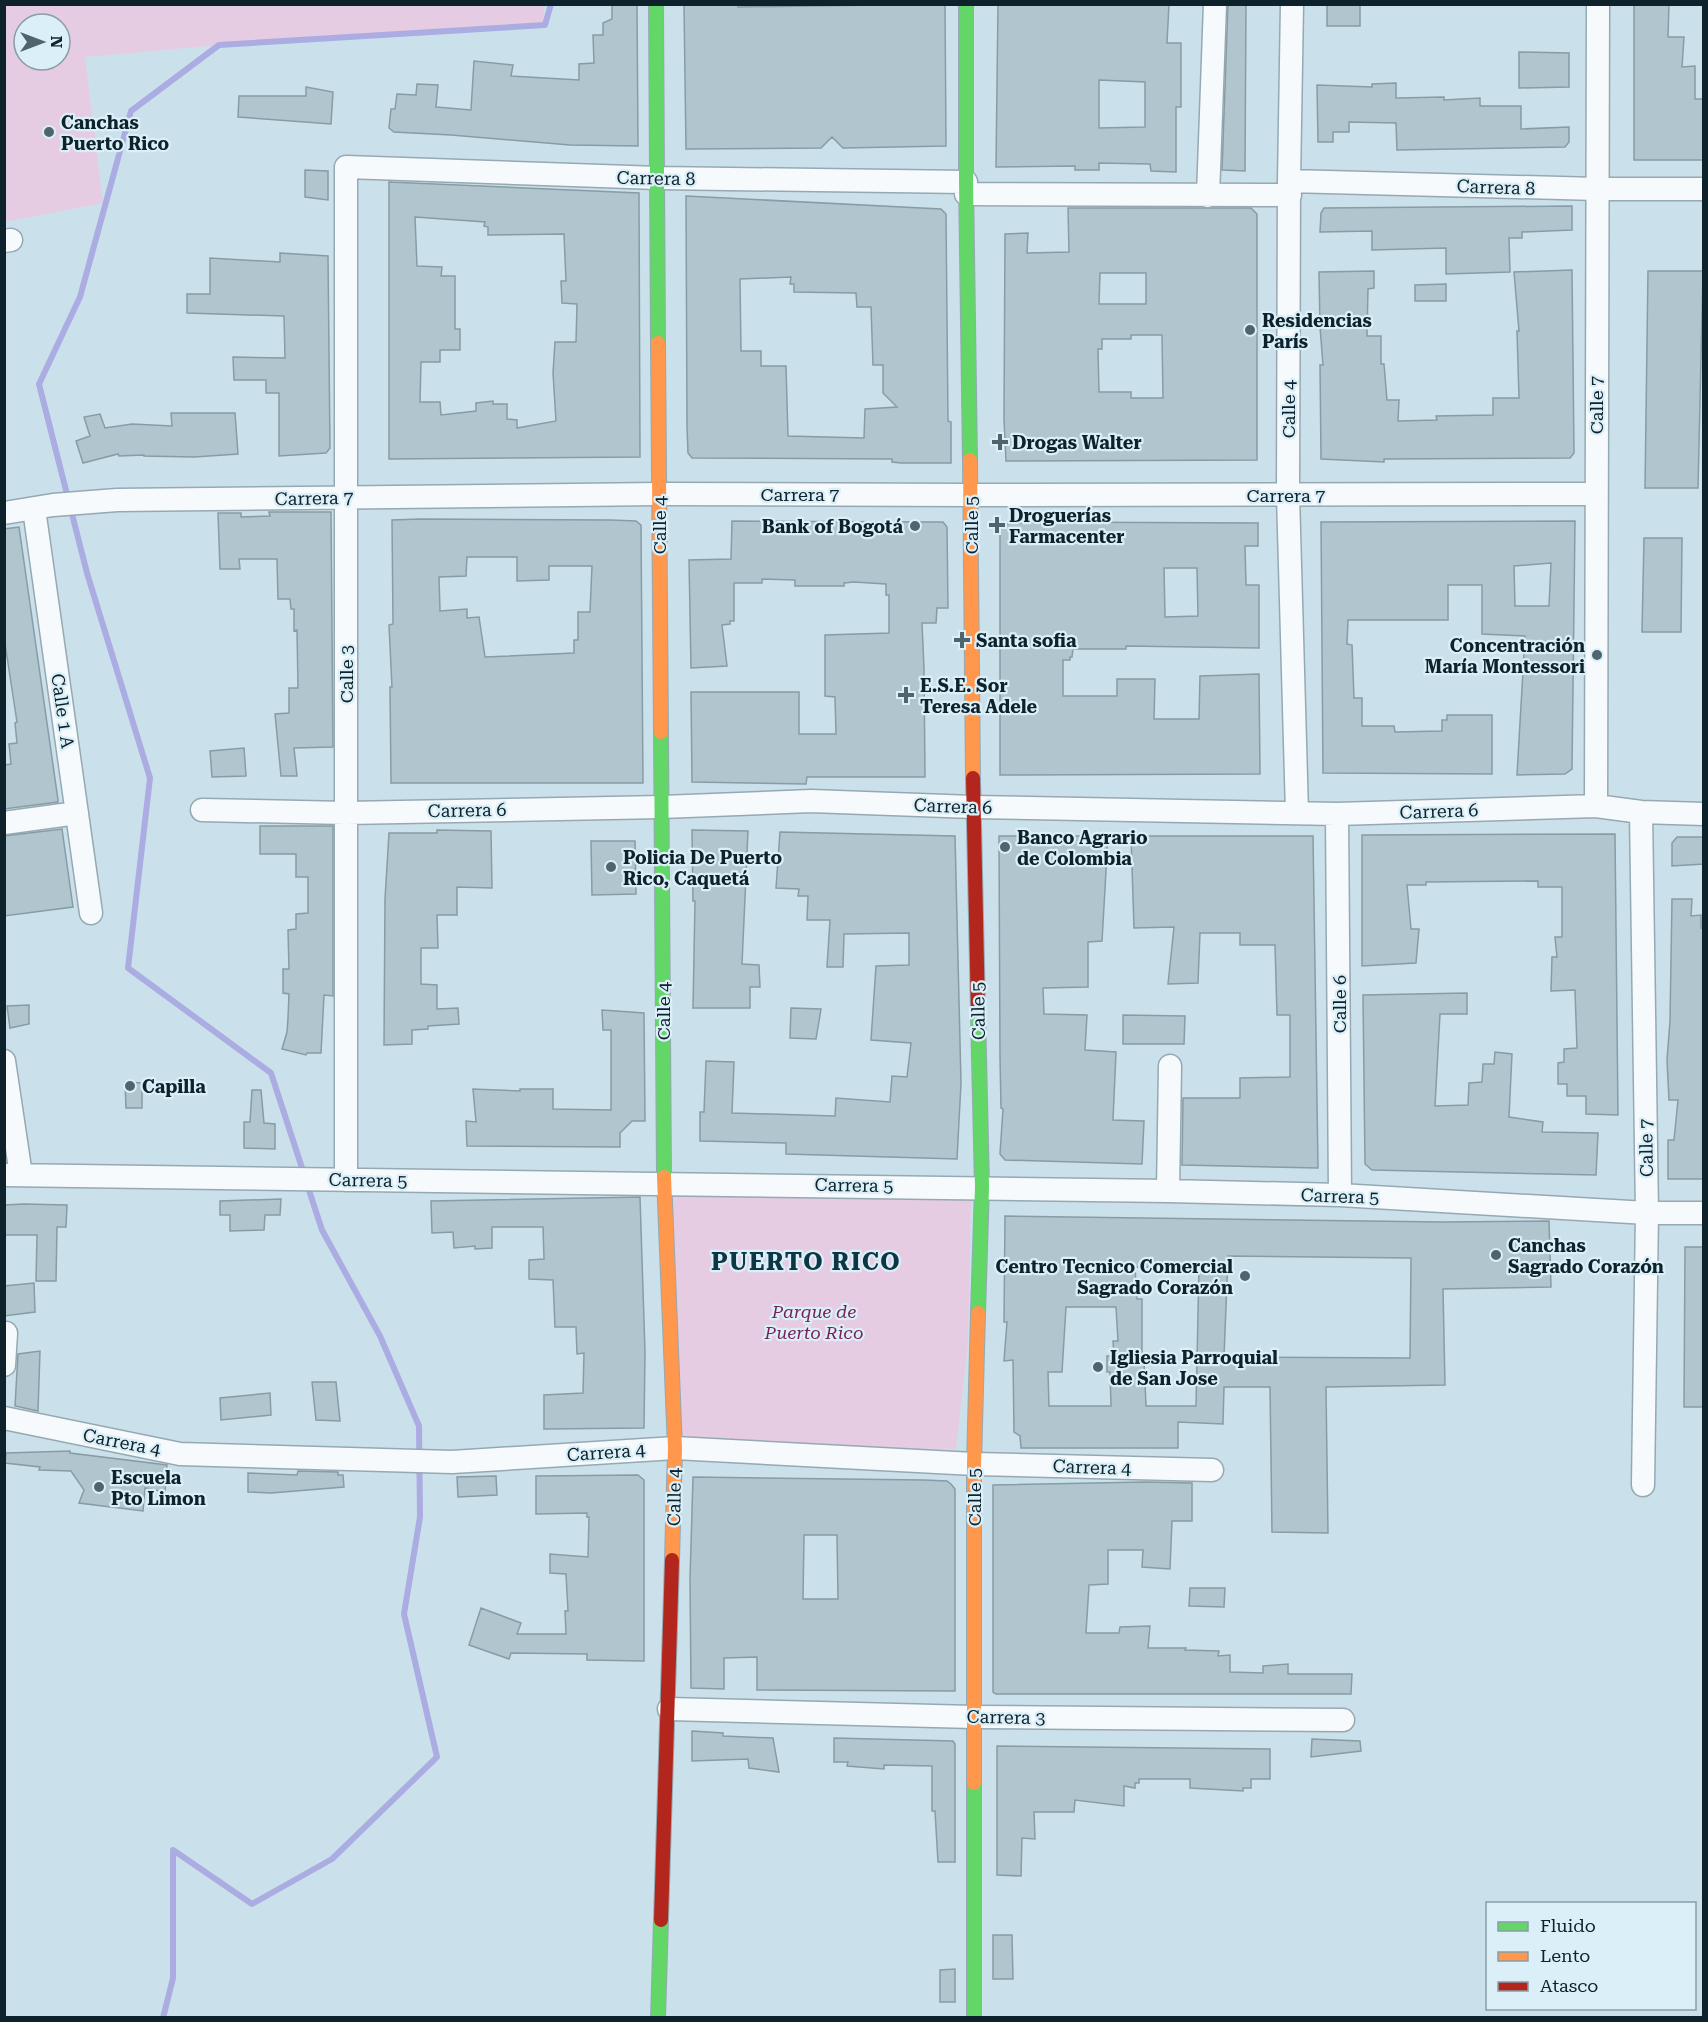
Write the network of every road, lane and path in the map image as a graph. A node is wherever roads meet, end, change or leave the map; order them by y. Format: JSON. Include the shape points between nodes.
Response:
{"nodes":[{"id":1,"x":656,"y":4,"type":"edge"},
{"id":2,"x":966,"y":4,"type":"edge"},
{"id":3,"x":1215,"y":4,"type":"edge"},
{"id":4,"x":1292,"y":4,"type":"edge"},
{"id":5,"x":1598,"y":4,"type":"edge"},
{"id":6,"x":346,"y":167,"type":"joint"},
{"id":7,"x":658,"y":178,"type":"junction"},
{"id":8,"x":966,"y":188,"type":"junction"},
{"id":9,"x":1289,"y":188,"type":"junction"},
{"id":10,"x":1597,"y":189,"type":"junction"},
{"id":11,"x":1704,"y":189,"type":"edge"},
{"id":12,"x":1208,"y":196,"type":"junction"},
{"id":13,"x":659,"y":494,"type":"junction"},
{"id":14,"x":1596,"y":494,"type":"junction"},
{"id":15,"x":971,"y":495,"type":"junction"},
{"id":16,"x":1288,"y":495,"type":"junction"},
{"id":17,"x":346,"y":498,"type":"junction"},
{"id":18,"x":44,"y":507,"type":"junction"},
{"id":19,"x":4,"y":513,"type":"edge"},
{"id":20,"x":1596,"y":806,"type":"junction"},
{"id":21,"x":662,"y":807,"type":"junction"},
{"id":22,"x":973,"y":807,"type":"junction"},
{"id":23,"x":202,"y":810,"type":"dead end"},
{"id":24,"x":1641,"y":812,"type":"junction"},
{"id":25,"x":77,"y":813,"type":"junction"},
{"id":26,"x":346,"y":813,"type":"junction"},
{"id":27,"x":1297,"y":813,"type":"junction"},
{"id":28,"x":1337,"y":814,"type":"junction"},
{"id":29,"x":1704,"y":814,"type":"edge"},
{"id":30,"x":4,"y":823,"type":"edge"},
{"id":31,"x":91,"y":913,"type":"dead end"},
{"id":32,"x":4,"y":1061,"type":"edge"},
{"id":33,"x":1170,"y":1066,"type":"dead end"},
{"id":34,"x":13,"y":1175,"type":"edge"},
{"id":35,"x":335,"y":1180,"type":"junction"},
{"id":36,"x":664,"y":1183,"type":"junction"},
{"id":37,"x":982,"y":1187,"type":"junction"},
{"id":38,"x":1168,"y":1191,"type":"junction"},
{"id":39,"x":1340,"y":1195,"type":"junction"},
{"id":40,"x":1647,"y":1213,"type":"junction"},
{"id":41,"x":1704,"y":1213,"type":"edge"},
{"id":42,"x":6,"y":1333,"type":"dead end"},
{"id":43,"x":4,"y":1365,"type":"edge"},
{"id":44,"x":4,"y":1418,"type":"edge"},
{"id":45,"x":675,"y":1448,"type":"junction"},
{"id":46,"x":974,"y":1464,"type":"junction"},
{"id":47,"x":1212,"y":1470,"type":"dead end"},
{"id":48,"x":1643,"y":1485,"type":"dead end"},
{"id":49,"x":669,"y":1709,"type":"junction"},
{"id":50,"x":973,"y":1717,"type":"junction"},
{"id":51,"x":1343,"y":1720,"type":"dead end"},
{"id":52,"x":658,"y":2018,"type":"edge"},
{"id":53,"x":974,"y":2018,"type":"edge"}],
"edges":[{"from":1,"to":7,"type":"street","name":"Calle 4"},
{"from":2,"to":8,"type":"street","name":"Calle 5"},
{"from":3,"to":12,"type":"street"},
{"from":4,"to":9,"type":"street","name":"Calle 4"},
{"from":5,"to":10,"type":"street","name":"Calle 7"},
{"from":6,"to":7,"type":"street","name":"Carrera 8"},
{"from":6,"to":17,"type":"street","name":"Calle 3"},
{"from":7,"to":8,"type":"street","name":"Carrera 8"},
{"from":7,"to":13,"type":"street","name":"Calle 4"},
{"from":8,"to":12,"type":"street","name":"Carrera 8"},
{"from":8,"to":15,"type":"street","name":"Calle 5"},
{"from":9,"to":10,"type":"street","name":"Carrera 8"},
{"from":9,"to":12,"type":"street","name":"Carrera 8"},
{"from":9,"to":16,"type":"street","name":"Calle 4"},
{"from":10,"to":11,"type":"street","name":"Carrera 8"},
{"from":10,"to":14,"type":"street","name":"Calle 7"},
{"from":13,"to":15,"type":"street","name":"Carrera 7"},
{"from":13,"to":17,"type":"street","name":"Carrera 7"},
{"from":13,"to":21,"type":"street","name":"Calle 4"},
{"from":14,"to":16,"type":"street","name":"Carrera 7"},
{"from":14,"to":20,"type":"street","name":"Calle 7"},
{"from":15,"to":16,"type":"street","name":"Carrera 7"},
{"from":15,"to":22,"type":"street","name":"Calle 5"},
{"from":16,"to":27,"type":"street","name":"Calle 4"},
{"from":17,"to":18,"type":"street","name":"Carrera 7","via":[[117,500]]},
{"from":17,"to":26,"type":"street","name":"Calle 3"},
{"from":18,"to":19,"type":"street","name":"Carrera 7"},
{"from":18,"to":25,"type":"street","name":"Calle 1 A"},
{"from":20,"to":24,"type":"street","name":"Carrera 6"},
{"from":20,"to":28,"type":"street","name":"Carrera 6"},
{"from":21,"to":22,"type":"street","name":"Carrera 6","via":[[811,801]]},
{"from":21,"to":26,"type":"street","name":"Carrera 6"},
{"from":21,"to":36,"type":"street","name":"Calle 4"},
{"from":22,"to":27,"type":"street","name":"Carrera 6"},
{"from":22,"to":37,"type":"street","name":"Calle 5"},
{"from":23,"to":26,"type":"street","name":"Carrera 6"},
{"from":24,"to":29,"type":"street","name":"Carrera 6"},
{"from":24,"to":40,"type":"street","name":"Calle 7"},
{"from":25,"to":30,"type":"street"},
{"from":25,"to":31,"type":"street","name":"Calle 1 A"},
{"from":26,"to":35,"type":"street","name":"Calle 3"},
{"from":27,"to":28,"type":"street","name":"Carrera 6"},
{"from":28,"to":39,"type":"street","name":"Calle 6"},
{"from":32,"to":34,"type":"street"},
{"from":33,"to":38,"type":"street"},
{"from":34,"to":35,"type":"street","name":"Carrera 5"},
{"from":35,"to":36,"type":"street","name":"Carrera 5"},
{"from":36,"to":37,"type":"street","name":"Carrera 5"},
{"from":36,"to":45,"type":"street","name":"Calle 4"},
{"from":37,"to":38,"type":"street","name":"Carrera 5"},
{"from":37,"to":46,"type":"street","name":"Calle 5"},
{"from":38,"to":39,"type":"street","name":"Carrera 5"},
{"from":39,"to":40,"type":"street","name":"Carrera 5"},
{"from":40,"to":41,"type":"street","name":"Carrera 5"},
{"from":40,"to":48,"type":"street","name":"Calle 7"},
{"from":42,"to":43,"type":"street"},
{"from":44,"to":45,"type":"street","name":"Carrera 4","via":[[180,1454],[452,1462]]},
{"from":45,"to":46,"type":"street","name":"Carrera 4"},
{"from":45,"to":49,"type":"street","name":"Calle 4"},
{"from":46,"to":47,"type":"street","name":"Carrera 4"},
{"from":46,"to":50,"type":"street","name":"Calle 5"},
{"from":49,"to":50,"type":"street","name":"Carrera 3"},
{"from":49,"to":52,"type":"street","name":"Calle 4"},
{"from":50,"to":51,"type":"street","name":"Carrera 3"},
{"from":50,"to":53,"type":"street","name":"Calle 5"}]}
